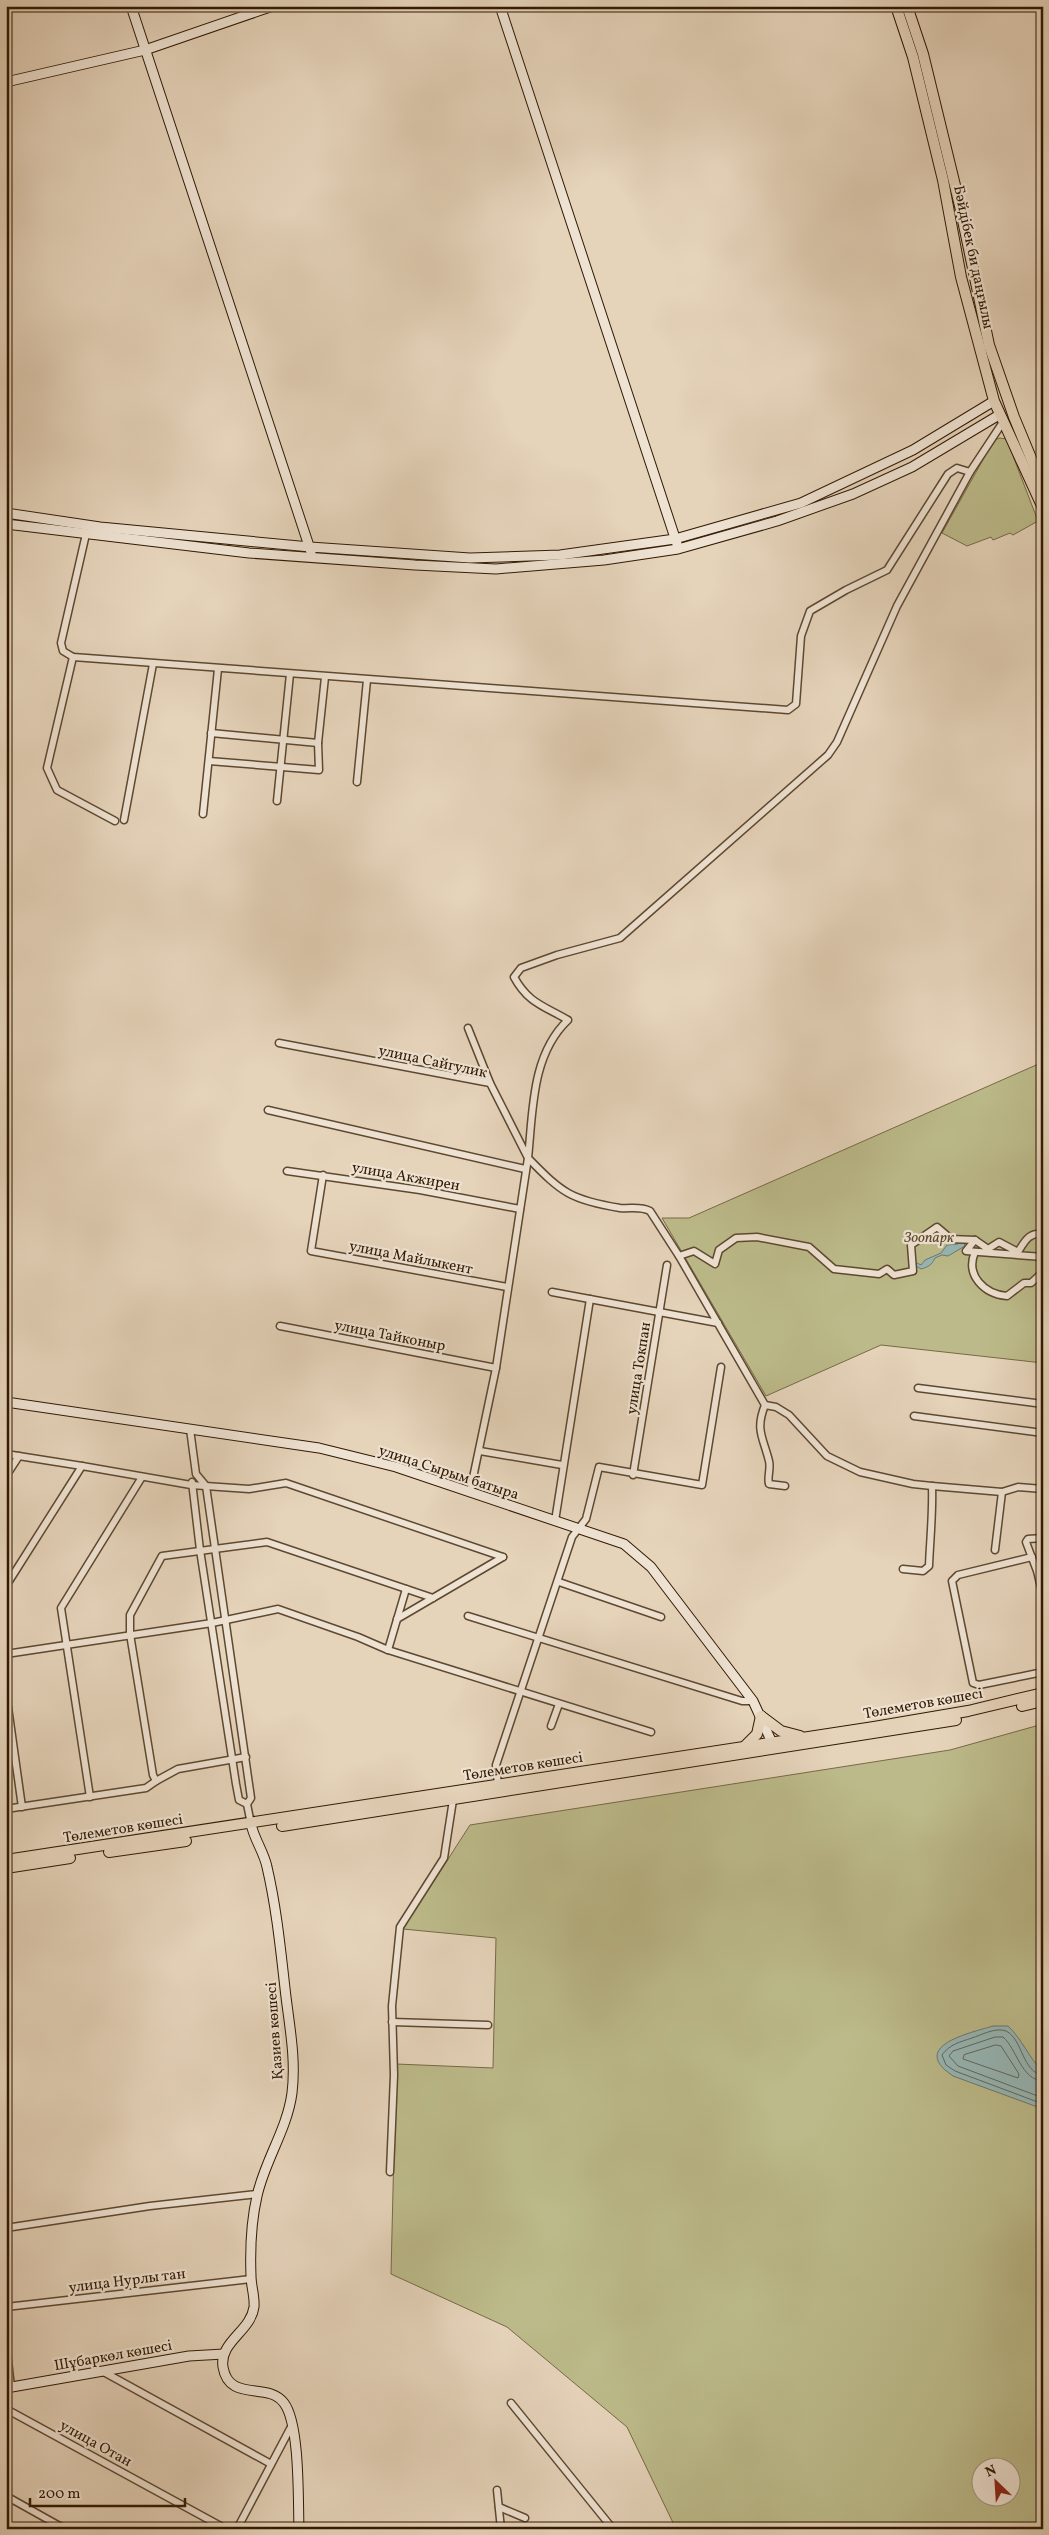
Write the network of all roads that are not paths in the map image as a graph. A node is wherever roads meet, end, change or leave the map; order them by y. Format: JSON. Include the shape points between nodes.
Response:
{"nodes":[{"id":1,"x":131,"y":6,"type":"edge"},
{"id":2,"x":273,"y":6,"type":"edge"},
{"id":3,"x":500,"y":6,"type":"edge"},
{"id":4,"x":896,"y":6,"type":"edge"},
{"id":5,"x":907,"y":6,"type":"edge"},
{"id":6,"x":146,"y":50,"type":"junction"},
{"id":7,"x":6,"y":82,"type":"edge"},
{"id":8,"x":948,"y":179,"type":"junction"},
{"id":9,"x":994,"y":402,"type":"junction"},
{"id":10,"x":1001,"y":418,"type":"junction"},
{"id":11,"x":970,"y":472,"type":"junction"},
{"id":12,"x":1043,"y":487,"type":"edge"},
{"id":13,"x":1043,"y":508,"type":"edge"},
{"id":14,"x":6,"y":513,"type":"edge"},
{"id":15,"x":6,"y":524,"type":"edge"},
{"id":16,"x":86,"y":534,"type":"junction"},
{"id":17,"x":676,"y":539,"type":"junction"},
{"id":18,"x":310,"y":548,"type":"junction"},
{"id":19,"x":678,"y":549,"type":"junction"},
{"id":20,"x":312,"y":557,"type":"junction"},
{"id":21,"x":73,"y":657,"type":"junction"},
{"id":22,"x":153,"y":664,"type":"junction"},
{"id":23,"x":218,"y":669,"type":"junction"},
{"id":24,"x":290,"y":674,"type":"junction"},
{"id":25,"x":325,"y":677,"type":"junction"},
{"id":26,"x":367,"y":680,"type":"junction"},
{"id":27,"x":212,"y":733,"type":"junction"},
{"id":28,"x":284,"y":740,"type":"junction"},
{"id":29,"x":318,"y":743,"type":"junction"},
{"id":30,"x":209,"y":761,"type":"junction"},
{"id":31,"x":281,"y":767,"type":"junction"},
{"id":32,"x":357,"y":782,"type":"dead end"},
{"id":33,"x":277,"y":801,"type":"dead end"},
{"id":34,"x":204,"y":814,"type":"dead end"},
{"id":35,"x":124,"y":820,"type":"dead end"},
{"id":36,"x":115,"y":821,"type":"dead end"},
{"id":37,"x":468,"y":1028,"type":"dead end"},
{"id":38,"x":279,"y":1043,"type":"dead end"},
{"id":39,"x":490,"y":1084,"type":"junction"},
{"id":40,"x":268,"y":1110,"type":"dead end"},
{"id":41,"x":528,"y":1158,"type":"junction"},
{"id":42,"x":525,"y":1169,"type":"junction"},
{"id":43,"x":287,"y":1171,"type":"dead end"},
{"id":44,"x":323,"y":1175,"type":"junction"},
{"id":45,"x":520,"y":1209,"type":"junction"},
{"id":46,"x":1043,"y":1234,"type":"edge"},
{"id":47,"x":975,"y":1240,"type":"junction"},
{"id":48,"x":975,"y":1252,"type":"junction"},
{"id":49,"x":679,"y":1256,"type":"junction"},
{"id":50,"x":1043,"y":1257,"type":"edge"},
{"id":51,"x":667,"y":1265,"type":"dead end"},
{"id":52,"x":1043,"y":1272,"type":"edge"},
{"id":53,"x":507,"y":1287,"type":"junction"},
{"id":54,"x":552,"y":1292,"type":"dead end"},
{"id":55,"x":590,"y":1299,"type":"junction"},
{"id":56,"x":660,"y":1312,"type":"junction"},
{"id":57,"x":718,"y":1324,"type":"junction"},
{"id":58,"x":280,"y":1326,"type":"dead end"},
{"id":59,"x":721,"y":1367,"type":"dead end"},
{"id":60,"x":496,"y":1368,"type":"junction"},
{"id":61,"x":918,"y":1388,"type":"dead end"},
{"id":62,"x":6,"y":1402,"type":"edge"},
{"id":63,"x":1043,"y":1404,"type":"edge"},
{"id":64,"x":765,"y":1405,"type":"junction"},
{"id":65,"x":914,"y":1416,"type":"dead end"},
{"id":66,"x":190,"y":1429,"type":"junction"},
{"id":67,"x":1043,"y":1433,"type":"edge"},
{"id":68,"x":480,"y":1451,"type":"junction"},
{"id":69,"x":6,"y":1454,"type":"edge"},
{"id":70,"x":19,"y":1456,"type":"junction"},
{"id":71,"x":562,"y":1465,"type":"junction"},
{"id":72,"x":82,"y":1466,"type":"junction"},
{"id":73,"x":196,"y":1474,"type":"junction"},
{"id":74,"x":633,"y":1474,"type":"junction"},
{"id":75,"x":6,"y":1476,"type":"edge"},
{"id":76,"x":142,"y":1477,"type":"junction"},
{"id":77,"x":191,"y":1485,"type":"junction"},
{"id":78,"x":206,"y":1486,"type":"junction"},
{"id":79,"x":785,"y":1486,"type":"dead end"},
{"id":80,"x":932,"y":1486,"type":"junction"},
{"id":81,"x":1043,"y":1489,"type":"edge"},
{"id":82,"x":470,"y":1492,"type":"junction"},
{"id":83,"x":1002,"y":1492,"type":"junction"},
{"id":84,"x":555,"y":1521,"type":"junction"},
{"id":85,"x":578,"y":1529,"type":"junction"},
{"id":86,"x":1043,"y":1538,"type":"edge"},
{"id":87,"x":215,"y":1549,"type":"junction"},
{"id":88,"x":200,"y":1550,"type":"junction"},
{"id":89,"x":995,"y":1550,"type":"dead end"},
{"id":90,"x":1032,"y":1557,"type":"junction"},
{"id":91,"x":903,"y":1570,"type":"dead end"},
{"id":92,"x":559,"y":1582,"type":"junction"},
{"id":93,"x":6,"y":1586,"type":"edge"},
{"id":94,"x":406,"y":1589,"type":"junction"},
{"id":95,"x":1043,"y":1596,"type":"edge"},
{"id":96,"x":434,"y":1598,"type":"junction"},
{"id":97,"x":468,"y":1616,"type":"dead end"},
{"id":98,"x":661,"y":1617,"type":"dead end"},
{"id":99,"x":397,"y":1619,"type":"junction"},
{"id":100,"x":226,"y":1620,"type":"junction"},
{"id":101,"x":212,"y":1623,"type":"junction"},
{"id":102,"x":130,"y":1634,"type":"junction"},
{"id":103,"x":539,"y":1637,"type":"junction"},
{"id":104,"x":66,"y":1644,"type":"junction"},
{"id":105,"x":388,"y":1650,"type":"junction"},
{"id":106,"x":6,"y":1654,"type":"edge"},
{"id":107,"x":1043,"y":1672,"type":"edge"},
{"id":108,"x":520,"y":1692,"type":"junction"},
{"id":109,"x":6,"y":1693,"type":"edge"},
{"id":110,"x":1043,"y":1693,"type":"edge"},
{"id":111,"x":753,"y":1701,"type":"junction"},
{"id":112,"x":1043,"y":1701,"type":"edge"},
{"id":113,"x":559,"y":1704,"type":"junction"},
{"id":114,"x":761,"y":1716,"type":"junction"},
{"id":115,"x":551,"y":1726,"type":"dead end"},
{"id":116,"x":651,"y":1732,"type":"dead end"},
{"id":117,"x":804,"y":1737,"type":"junction"},
{"id":118,"x":773,"y":1746,"type":"junction"},
{"id":119,"x":744,"y":1747,"type":"junction"},
{"id":120,"x":246,"y":1757,"type":"junction"},
{"id":121,"x":232,"y":1759,"type":"junction"},
{"id":122,"x":156,"y":1781,"type":"junction"},
{"id":123,"x":498,"y":1785,"type":"junction"},
{"id":124,"x":90,"y":1797,"type":"junction"},
{"id":125,"x":453,"y":1800,"type":"junction"},
{"id":126,"x":247,"y":1804,"type":"junction"},
{"id":127,"x":22,"y":1807,"type":"junction"},
{"id":128,"x":6,"y":1809,"type":"edge"},
{"id":129,"x":354,"y":1812,"type":"junction"},
{"id":130,"x":252,"y":1827,"type":"junction"},
{"id":131,"x":6,"y":1860,"type":"edge"},
{"id":132,"x":6,"y":1868,"type":"edge"},
{"id":133,"x":392,"y":2022,"type":"junction"},
{"id":134,"x":488,"y":2025,"type":"dead end"},
{"id":135,"x":390,"y":2172,"type":"dead end"},
{"id":136,"x":257,"y":2194,"type":"junction"},
{"id":137,"x":6,"y":2228,"type":"edge"},
{"id":138,"x":251,"y":2279,"type":"junction"},
{"id":139,"x":6,"y":2307,"type":"edge"},
{"id":140,"x":6,"y":2343,"type":"edge"},
{"id":141,"x":224,"y":2354,"type":"junction"},
{"id":142,"x":102,"y":2371,"type":"junction"},
{"id":143,"x":9,"y":2387,"type":"edge"},
{"id":144,"x":511,"y":2403,"type":"dead end"},
{"id":145,"x":6,"y":2409,"type":"edge"},
{"id":146,"x":292,"y":2425,"type":"junction"},
{"id":147,"x":271,"y":2464,"type":"junction"},
{"id":148,"x":497,"y":2490,"type":"dead end"},
{"id":149,"x":6,"y":2496,"type":"edge"},
{"id":150,"x":499,"y":2507,"type":"junction"},
{"id":151,"x":526,"y":2518,"type":"dead end"},
{"id":152,"x":65,"y":2529,"type":"edge"},
{"id":153,"x":226,"y":2529,"type":"edge"},
{"id":154,"x":237,"y":2529,"type":"edge"},
{"id":155,"x":299,"y":2529,"type":"edge"},
{"id":156,"x":502,"y":2529,"type":"edge"},
{"id":157,"x":614,"y":2529,"type":"edge"}],
"edges":[{"from":1,"to":6,"type":"street"},
{"from":2,"to":6,"type":"street"},
{"from":3,"to":17,"type":"street"},
{"from":4,"to":8,"type":"main road","name":"Бәйдібек би даңғылы"},
{"from":5,"to":8,"type":"main road","name":"Бәйдібек би даңғылы","via":[[922,54]]},
{"from":6,"to":7,"type":"street"},
{"from":6,"to":18,"type":"street"},
{"from":8,"to":9,"type":"main road","name":"Бәйдібек би даңғылы","via":[[961,277]]},
{"from":8,"to":12,"type":"main road","name":"Бәйдібек би даңғылы","via":[[989,345]]},
{"from":9,"to":10,"type":"main road","name":"Бәйдібек би даңғылы"},
{"from":9,"to":17,"type":"street","via":[[913,450],[801,503]]},
{"from":10,"to":11,"type":"street"},
{"from":10,"to":13,"type":"main road","name":"Бәйдібек би даңғылы"},
{"from":10,"to":19,"type":"street","via":[[912,467],[853,494],[777,521]]},
{"from":11,"to":26,"type":"street","via":[[957,468],[948,474],[887,570],[810,611],[801,636],[796,704],[788,710]]},
{"from":11,"to":41,"type":"street","via":[[897,606],[837,742],[828,754],[620,938],[557,955],[517,971],[514,977],[527,996],[568,1020],[560,1029],[538,1073]]},
{"from":14,"to":18,"type":"street"},
{"from":15,"to":16,"type":"street"},
{"from":16,"to":20,"type":"street"},
{"from":16,"to":21,"type":"street","via":[[61,643],[63,650]]},
{"from":17,"to":18,"type":"street","via":[[560,555],[470,558]]},
{"from":17,"to":19,"type":"street"},
{"from":18,"to":20,"type":"street"},
{"from":19,"to":20,"type":"street","via":[[604,560],[496,569]]},
{"from":21,"to":22,"type":"street"},
{"from":21,"to":36,"type":"street","via":[[47,768],[57,790]]},
{"from":22,"to":23,"type":"street"},
{"from":22,"to":35,"type":"street"},
{"from":23,"to":24,"type":"street"},
{"from":23,"to":27,"type":"street"},
{"from":24,"to":25,"type":"street"},
{"from":24,"to":28,"type":"street"},
{"from":25,"to":26,"type":"street"},
{"from":25,"to":29,"type":"street"},
{"from":26,"to":32,"type":"street"},
{"from":27,"to":28,"type":"street"},
{"from":27,"to":30,"type":"street"},
{"from":28,"to":29,"type":"street"},
{"from":28,"to":31,"type":"street"},
{"from":29,"to":31,"type":"street","via":[[319,770]]},
{"from":30,"to":31,"type":"street"},
{"from":30,"to":34,"type":"street"},
{"from":31,"to":33,"type":"street"},
{"from":37,"to":39,"type":"street"},
{"from":38,"to":39,"type":"street","name":"улица Сайгулик"},
{"from":39,"to":41,"type":"street","name":"улица Сайгулик"},
{"from":40,"to":42,"type":"street"},
{"from":41,"to":42,"type":"street"},
{"from":41,"to":49,"type":"street","name":"улица Сайгулик","via":[[553,1183],[584,1202],[624,1208],[643,1207],[650,1211]]},
{"from":42,"to":45,"type":"street"},
{"from":43,"to":44,"type":"street","name":"улица Акжирен"},
{"from":44,"to":45,"type":"street","name":"улица Акжирен"},
{"from":44,"to":53,"type":"street","name":"улица Майлыкент","via":[[311,1251]]},
{"from":45,"to":53,"type":"street"},
{"from":46,"to":47,"type":"street","via":[[1034,1233],[1018,1252],[999,1242],[988,1249]]},
{"from":47,"to":48,"type":"street","via":[[966,1251]]},
{"from":47,"to":49,"type":"street","via":[[951,1239],[938,1227],[910,1246],[913,1270],[894,1275],[887,1269],[879,1274],[834,1269],[809,1247],[757,1237],[736,1238],[719,1250],[715,1264],[694,1251]]},
{"from":48,"to":50,"type":"street"},
{"from":48,"to":52,"type":"street","via":[[971,1266],[975,1277],[995,1295],[1007,1296]]},
{"from":49,"to":57,"type":"street","name":"улица Сайгулик"},
{"from":51,"to":56,"type":"street","name":"улица Токпан"},
{"from":53,"to":60,"type":"street"},
{"from":54,"to":55,"type":"street"},
{"from":55,"to":56,"type":"street"},
{"from":55,"to":71,"type":"street"},
{"from":56,"to":57,"type":"street"},
{"from":56,"to":74,"type":"street","name":"улица Токпан"},
{"from":57,"to":64,"type":"street","name":"улица Сайгулик"},
{"from":58,"to":60,"type":"street","name":"улица Тайконыр"},
{"from":59,"to":74,"type":"street","via":[[702,1485]]},
{"from":60,"to":68,"type":"street"},
{"from":61,"to":63,"type":"street"},
{"from":62,"to":66,"type":"street","name":"улица Сырым батыра"},
{"from":64,"to":79,"type":"street","via":[[759,1433],[769,1463],[769,1484]]},
{"from":64,"to":80,"type":"street","via":[[789,1415],[827,1456],[860,1472]]},
{"from":65,"to":67,"type":"street"},
{"from":66,"to":73,"type":"street"},
{"from":66,"to":82,"type":"street","name":"улица Сырым батыра","via":[[318,1448],[396,1467]]},
{"from":68,"to":71,"type":"street"},
{"from":68,"to":82,"type":"street"},
{"from":69,"to":70,"type":"street"},
{"from":70,"to":72,"type":"street"},
{"from":70,"to":75,"type":"street"},
{"from":71,"to":84,"type":"street"},
{"from":72,"to":76,"type":"street"},
{"from":72,"to":93,"type":"street"},
{"from":73,"to":77,"type":"street"},
{"from":73,"to":78,"type":"street"},
{"from":74,"to":85,"type":"street","via":[[599,1467],[586,1519]]},
{"from":76,"to":77,"type":"street"},
{"from":76,"to":104,"type":"street","via":[[62,1605]]},
{"from":77,"to":78,"type":"street"},
{"from":77,"to":88,"type":"street"},
{"from":78,"to":87,"type":"street"},
{"from":78,"to":96,"type":"street","via":[[249,1489],[286,1483],[503,1557]]},
{"from":80,"to":83,"type":"street"},
{"from":80,"to":91,"type":"street","via":[[929,1566],[923,1571]]},
{"from":81,"to":83,"type":"street","via":[[1018,1487]]},
{"from":82,"to":84,"type":"street","name":"улица Сырым батыра"},
{"from":83,"to":89,"type":"street"},
{"from":84,"to":85,"type":"street","name":"улица Сырым батыра"},
{"from":85,"to":92,"type":"street","via":[[572,1537]]},
{"from":85,"to":111,"type":"street","name":"улица Сырым батыра","via":[[624,1544],[644,1559]]},
{"from":86,"to":90,"type":"street","via":[[1026,1542]]},
{"from":87,"to":88,"type":"street"},
{"from":87,"to":94,"type":"street","via":[[267,1542]]},
{"from":87,"to":100,"type":"street"},
{"from":88,"to":101,"type":"street"},
{"from":88,"to":102,"type":"street","via":[[162,1556],[130,1615]]},
{"from":90,"to":95,"type":"street"},
{"from":90,"to":107,"type":"street","via":[[958,1575],[952,1581],[973,1682],[979,1685]]},
{"from":92,"to":98,"type":"street"},
{"from":92,"to":103,"type":"street"},
{"from":94,"to":96,"type":"street"},
{"from":94,"to":99,"type":"street"},
{"from":96,"to":99,"type":"street"},
{"from":97,"to":103,"type":"street"},
{"from":99,"to":105,"type":"street"},
{"from":100,"to":101,"type":"street"},
{"from":100,"to":105,"type":"street","via":[[278,1609]]},
{"from":100,"to":120,"type":"street"},
{"from":101,"to":102,"type":"street"},
{"from":101,"to":121,"type":"street"},
{"from":102,"to":104,"type":"street"},
{"from":102,"to":122,"type":"street"},
{"from":103,"to":108,"type":"street"},
{"from":103,"to":111,"type":"street","via":[[742,1701]]},
{"from":104,"to":106,"type":"street"},
{"from":104,"to":124,"type":"street"},
{"from":105,"to":108,"type":"street"},
{"from":108,"to":113,"type":"street"},
{"from":108,"to":123,"type":"street","via":[[496,1765]]},
{"from":109,"to":127,"type":"street"},
{"from":110,"to":117,"type":"main road","name":"Төлеметов көшесі","via":[[968,1711]]},
{"from":111,"to":114,"type":"street","name":"улица Сырым батыра"},
{"from":112,"to":118,"type":"main road","name":"Төлеметов көшесі","via":[[969,1718]]},
{"from":113,"to":115,"type":"street"},
{"from":113,"to":116,"type":"street"},
{"from":114,"to":117,"type":"main road","via":[[781,1731]]},
{"from":114,"to":118,"type":"street","name":"улица Сырым батыра"},
{"from":114,"to":119,"type":"main road","via":[[757,1734]]},
{"from":117,"to":118,"type":"main road","name":"Төлеметов көшесі"},
{"from":118,"to":119,"type":"main road","name":"Төлеметов көшесі"},
{"from":118,"to":125,"type":"main road","name":"Төлеметов көшесі"},
{"from":119,"to":123,"type":"main road","name":"Төлеметов көшесі"},
{"from":120,"to":121,"type":"street"},
{"from":120,"to":126,"type":"street","via":[[252,1798]]},
{"from":121,"to":122,"type":"street","via":[[178,1769]]},
{"from":121,"to":126,"type":"street","via":[[239,1800]]},
{"from":122,"to":124,"type":"street","via":[[146,1788]]},
{"from":123,"to":129,"type":"main road","name":"Төлеметов көшесі"},
{"from":124,"to":127,"type":"street"},
{"from":125,"to":129,"type":"main road","name":"Төлеметов көшесі"},
{"from":125,"to":133,"type":"street","via":[[444,1858],[400,1927]]},
{"from":126,"to":130,"type":"street"},
{"from":127,"to":128,"type":"street"},
{"from":129,"to":130,"type":"main road","name":"Төлеметов көшесі"},
{"from":130,"to":131,"type":"main road","name":"Төлеметов көшесі"},
{"from":130,"to":132,"type":"main road","name":"Төлеметов көшесі"},
{"from":130,"to":136,"type":"street","name":"Қазиев көшесі","via":[[264,1854],[271,1889],[294,2070],[289,2114]]},
{"from":133,"to":134,"type":"street"},
{"from":133,"to":135,"type":"street","via":[[394,2075]]},
{"from":136,"to":137,"type":"street"},
{"from":136,"to":138,"type":"street","name":"Қазиев көшесі","via":[[250,2246]]},
{"from":138,"to":139,"type":"street","name":"улица Нурлы тан"},
{"from":138,"to":141,"type":"street","name":"Қазиев көшесі","via":[[254,2308]]},
{"from":140,"to":143,"type":"street"},
{"from":141,"to":142,"type":"street","name":"Шұбаркөл көшесі","via":[[189,2356]]},
{"from":141,"to":146,"type":"street","via":[[225,2373],[237,2388],[249,2392],[262,2390],[284,2402]]},
{"from":142,"to":143,"type":"street","name":"Шұбаркөл көшесі"},
{"from":142,"to":147,"type":"street"},
{"from":144,"to":157,"type":"street"},
{"from":145,"to":153,"type":"street","name":"улица Отан"},
{"from":146,"to":147,"type":"street"},
{"from":146,"to":155,"type":"street"},
{"from":147,"to":154,"type":"street"},
{"from":148,"to":150,"type":"street"},
{"from":149,"to":152,"type":"street"},
{"from":150,"to":151,"type":"street"},
{"from":150,"to":156,"type":"street"}]}
